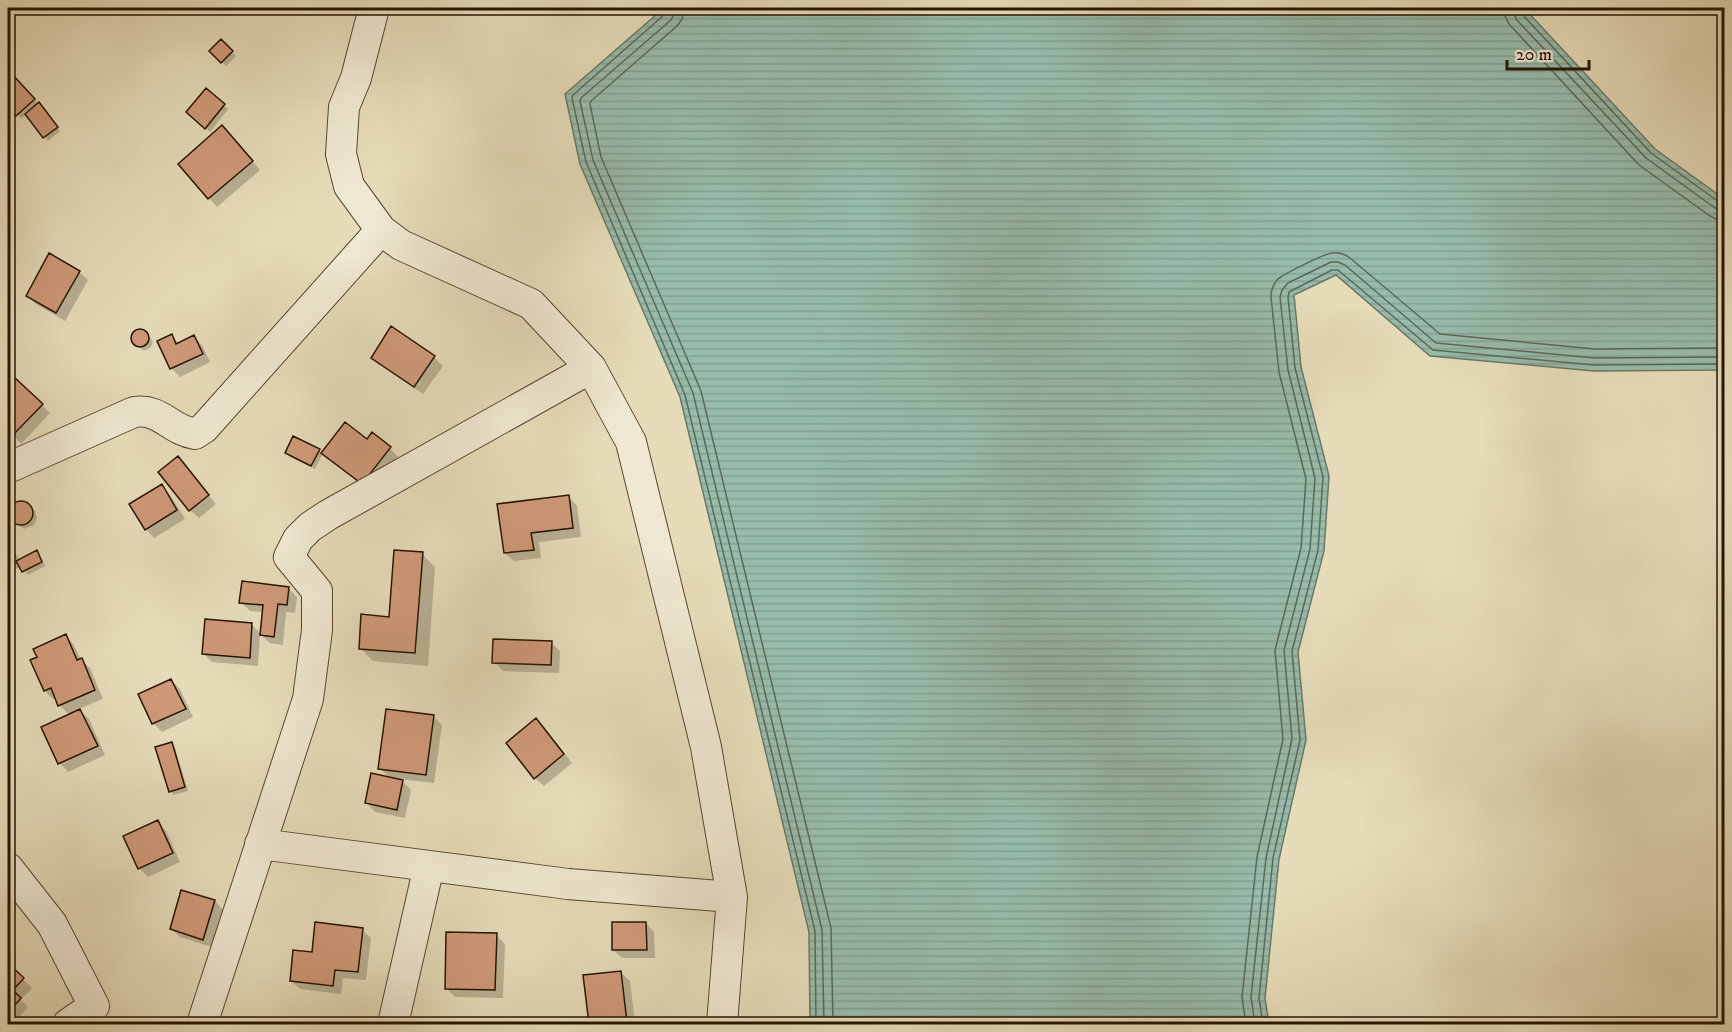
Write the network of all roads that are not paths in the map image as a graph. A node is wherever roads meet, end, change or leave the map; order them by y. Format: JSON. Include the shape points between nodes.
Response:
{"nodes":[{"id":1,"x":374,"y":8,"type":"edge"},
{"id":2,"x":381,"y":230,"type":"junction"},
{"id":3,"x":591,"y":368,"type":"junction"},
{"id":4,"x":8,"y":468,"type":"edge"},
{"id":5,"x":260,"y":844,"type":"junction"},
{"id":6,"x":429,"y":866,"type":"junction"},
{"id":7,"x":8,"y":868,"type":"edge"},
{"id":8,"x":732,"y":897,"type":"junction"},
{"id":9,"x":97,"y":1015,"type":"edge"},
{"id":10,"x":68,"y":1024,"type":"edge"},
{"id":11,"x":202,"y":1024,"type":"edge"},
{"id":12,"x":393,"y":1024,"type":"edge"},
{"id":13,"x":722,"y":1024,"type":"edge"}],
"edges":[{"from":1,"to":2,"type":"street","via":[[356,78],[344,107],[341,154],[349,186]]},
{"from":2,"to":3,"type":"street","via":[[401,245],[531,304]]},
{"from":2,"to":4,"type":"street","via":[[195,434],[183,432],[156,414],[134,412]]},
{"from":3,"to":5,"type":"street","via":[[328,515],[297,539],[289,557],[317,591],[311,681]]},
{"from":3,"to":8,"type":"street","via":[[631,442],[706,747]]},
{"from":5,"to":6,"type":"street"},
{"from":5,"to":11,"type":"street"},
{"from":6,"to":8,"type":"street","via":[[568,884]]},
{"from":6,"to":12,"type":"street"},
{"from":7,"to":9,"type":"street","via":[[52,924]]},
{"from":8,"to":13,"type":"street"},
{"from":9,"to":10,"type":"street"}]}
